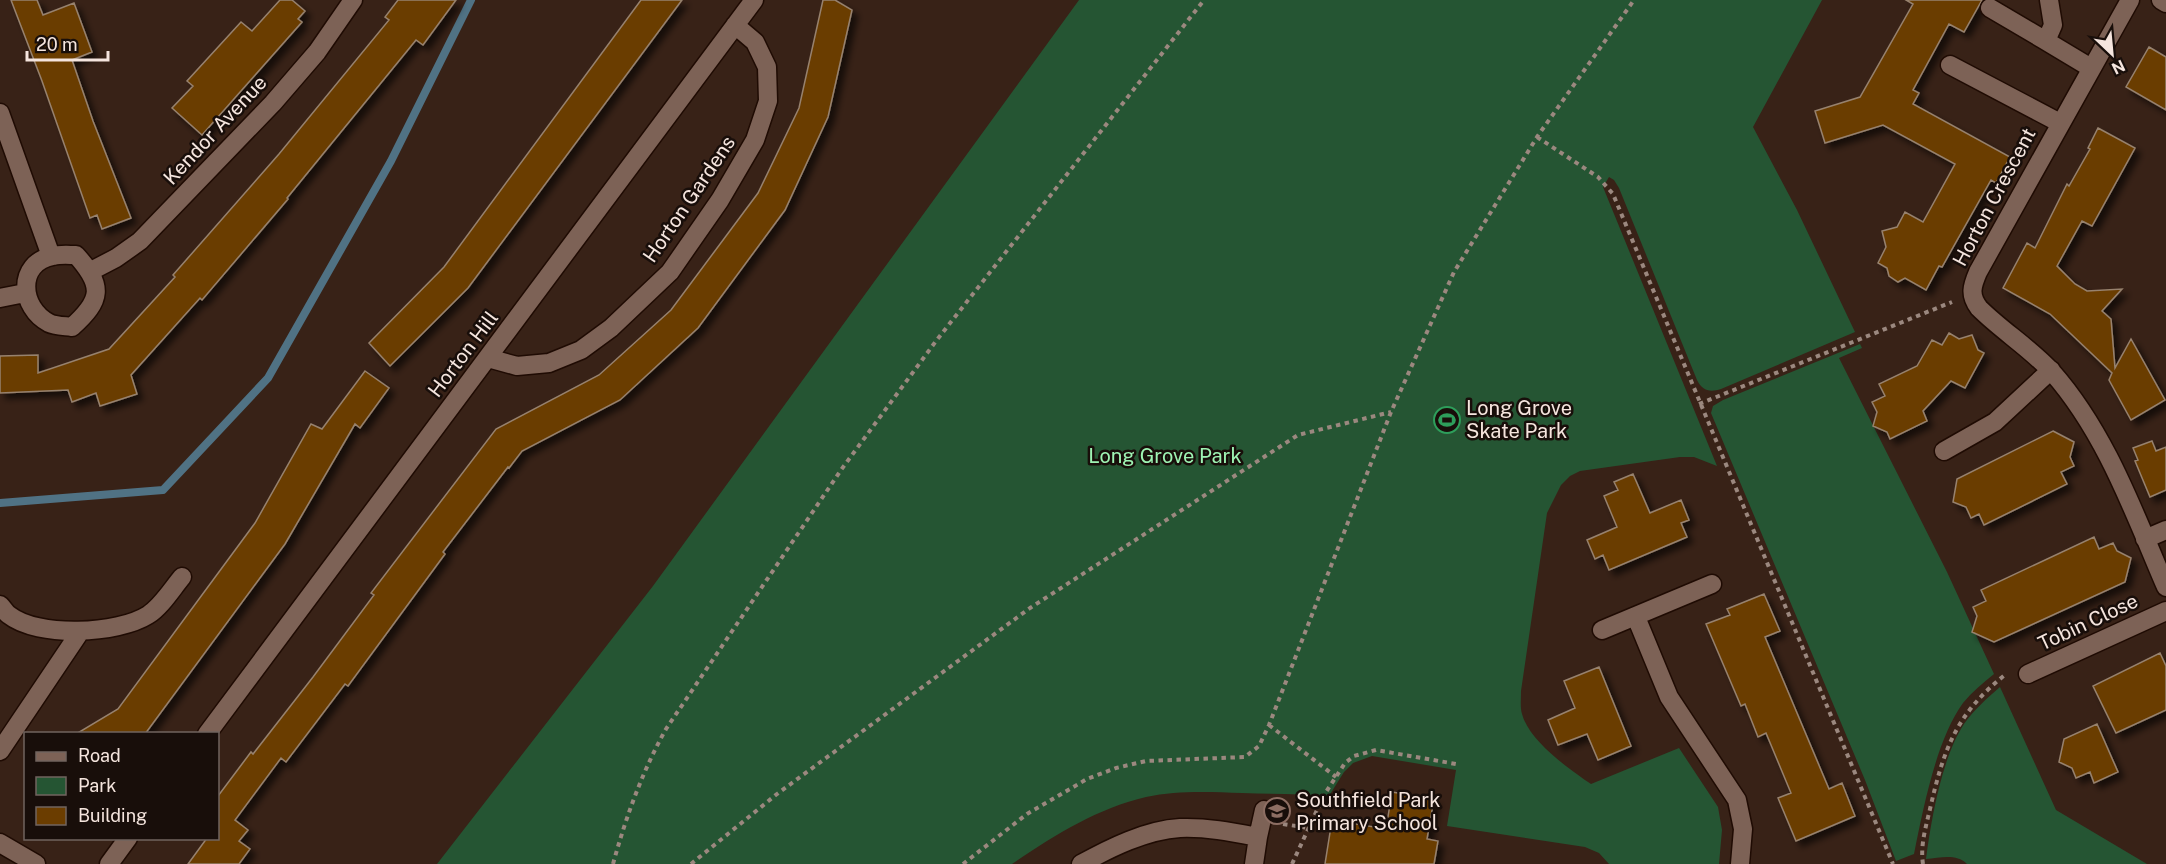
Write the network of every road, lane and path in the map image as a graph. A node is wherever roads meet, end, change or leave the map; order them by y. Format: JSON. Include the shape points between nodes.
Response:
{"nodes":[{"id":1,"x":353,"y":0,"type":"edge"},
{"id":2,"x":754,"y":0,"type":"edge"},
{"id":3,"x":1204,"y":0,"type":"edge"},
{"id":4,"x":1634,"y":0,"type":"edge"},
{"id":5,"x":2049,"y":0,"type":"edge"},
{"id":6,"x":2130,"y":0,"type":"edge"},
{"id":7,"x":2161,"y":0,"type":"edge"},
{"id":8,"x":2166,"y":3,"type":"edge"},
{"id":9,"x":1990,"y":8,"type":"dead end"},
{"id":10,"x":735,"y":25,"type":"junction"},
{"id":11,"x":2046,"y":41,"type":"junction"},
{"id":12,"x":1950,"y":64,"type":"dead end"},
{"id":13,"x":2091,"y":68,"type":"junction"},
{"id":14,"x":0,"y":113,"type":"edge"},
{"id":15,"x":2060,"y":123,"type":"junction"},
{"id":16,"x":1537,"y":137,"type":"junction"},
{"id":17,"x":51,"y":256,"type":"junction"},
{"id":18,"x":91,"y":271,"type":"junction"},
{"id":19,"x":26,"y":292,"type":"junction"},
{"id":20,"x":1972,"y":294,"type":"junction"},
{"id":21,"x":0,"y":298,"type":"edge"},
{"id":22,"x":488,"y":358,"type":"junction"},
{"id":23,"x":2051,"y":370,"type":"junction"},
{"id":24,"x":1699,"y":404,"type":"junction"},
{"id":25,"x":1391,"y":412,"type":"junction"},
{"id":26,"x":1944,"y":451,"type":"dead end"},
{"id":27,"x":2166,"y":530,"type":"edge"},
{"id":28,"x":2145,"y":539,"type":"junction"},
{"id":29,"x":182,"y":577,"type":"dead end"},
{"id":30,"x":1712,"y":584,"type":"dead end"},
{"id":31,"x":2166,"y":587,"type":"edge"},
{"id":32,"x":0,"y":605,"type":"edge"},
{"id":33,"x":2166,"y":611,"type":"edge"},
{"id":34,"x":1636,"y":617,"type":"junction"},
{"id":35,"x":1602,"y":630,"type":"dead end"},
{"id":36,"x":80,"y":632,"type":"junction"},
{"id":37,"x":2028,"y":674,"type":"joint"},
{"id":38,"x":1269,"y":725,"type":"junction"},
{"id":39,"x":208,"y":732,"type":"edge"},
{"id":40,"x":0,"y":751,"type":"edge"},
{"id":41,"x":1456,"y":764,"type":"dead end"},
{"id":42,"x":1335,"y":777,"type":"junction"},
{"id":43,"x":1264,"y":810,"type":"dead end"},
{"id":44,"x":1258,"y":837,"type":"junction"},
{"id":45,"x":127,"y":840,"type":"edge"},
{"id":46,"x":0,"y":843,"type":"edge"},
{"id":47,"x":36,"y":864,"type":"edge"},
{"id":48,"x":109,"y":864,"type":"edge"},
{"id":49,"x":613,"y":864,"type":"edge"},
{"id":50,"x":691,"y":864,"type":"edge"},
{"id":51,"x":963,"y":864,"type":"edge"},
{"id":52,"x":1081,"y":864,"type":"edge"},
{"id":53,"x":1254,"y":864,"type":"edge"},
{"id":54,"x":1292,"y":864,"type":"edge"},
{"id":55,"x":1740,"y":864,"type":"edge"},
{"id":56,"x":1893,"y":864,"type":"edge"},
{"id":57,"x":1923,"y":864,"type":"edge"}],
"edges":[{"from":1,"to":18,"type":"street","name":"Kendor Avenue","via":[[317,52],[273,103],[140,241]]},
{"from":2,"to":10,"type":"street","name":"Horton Hill"},
{"from":3,"to":49,"type":"path","via":[[936,341],[724,642],[657,745],[633,798]]},
{"from":4,"to":16,"type":"path"},
{"from":5,"to":11,"type":"street","via":[[2052,25]]},
{"from":6,"to":13,"type":"street","name":"Horton Crescent"},
{"from":7,"to":8,"type":"street"},
{"from":9,"to":11,"type":"street"},
{"from":10,"to":22,"type":"street","name":"Horton Hill"},
{"from":10,"to":22,"type":"street","name":"Horton Gardens","via":[[755,42],[767,67],[768,101],[755,140],[720,200],[670,272],[611,328],[581,350],[549,363],[517,366]]},
{"from":11,"to":13,"type":"street"},
{"from":12,"to":15,"type":"street"},
{"from":13,"to":15,"type":"street","name":"Horton Crescent"},
{"from":14,"to":17,"type":"street"},
{"from":15,"to":20,"type":"street","name":"Horton Crescent","via":[[1978,272]]},
{"from":16,"to":24,"type":"path","via":[[1598,177],[1613,194]]},
{"from":16,"to":25,"type":"path","via":[[1454,272]]},
{"from":17,"to":18,"type":"street","via":[[76,255]]},
{"from":17,"to":19,"type":"street","via":[[35,265],[26,279]]},
{"from":18,"to":19,"type":"street","via":[[96,290],[89,311],[72,327],[50,324],[33,310]]},
{"from":19,"to":21,"type":"street"},
{"from":20,"to":23,"type":"street","name":"Horton Crescent","via":[[1979,308]]},
{"from":20,"to":24,"type":"path"},
{"from":22,"to":39,"type":"street","name":"Horton Hill"},
{"from":23,"to":26,"type":"street","via":[[1995,422]]},
{"from":23,"to":28,"type":"street","name":"Horton Crescent","via":[[2095,431]]},
{"from":24,"to":56,"type":"path"},
{"from":25,"to":38,"type":"path"},
{"from":25,"to":50,"type":"path","via":[[1298,435],[1050,595],[777,794]]},
{"from":27,"to":28,"type":"street"},
{"from":28,"to":31,"type":"street","name":"Horton Crescent"},
{"from":29,"to":36,"type":"street","via":[[151,613],[134,624]]},
{"from":30,"to":34,"type":"street"},
{"from":32,"to":36,"type":"street","via":[[9,616],[23,622]]},
{"from":33,"to":37,"type":"street","name":"Tobin Close"},
{"from":34,"to":35,"type":"street"},
{"from":34,"to":55,"type":"street","via":[[1674,706],[1737,800],[1743,829]]},
{"from":36,"to":40,"type":"street"},
{"from":37,"to":57,"type":"path","via":[[2022,660],[1977,699],[1953,734],[1932,802]]},
{"from":38,"to":42,"type":"path"},
{"from":38,"to":51,"type":"path","via":[[1259,746],[1245,757],[1146,761],[1087,779],[1027,814]]},
{"from":41,"to":42,"type":"path","via":[[1368,750],[1349,759]]},
{"from":42,"to":54,"type":"path"},
{"from":43,"to":44,"type":"street"},
{"from":44,"to":52,"type":"street","via":[[1210,829],[1170,829],[1130,841]]},
{"from":44,"to":53,"type":"street"},
{"from":45,"to":48,"type":"street"},
{"from":46,"to":47,"type":"street"}]}
